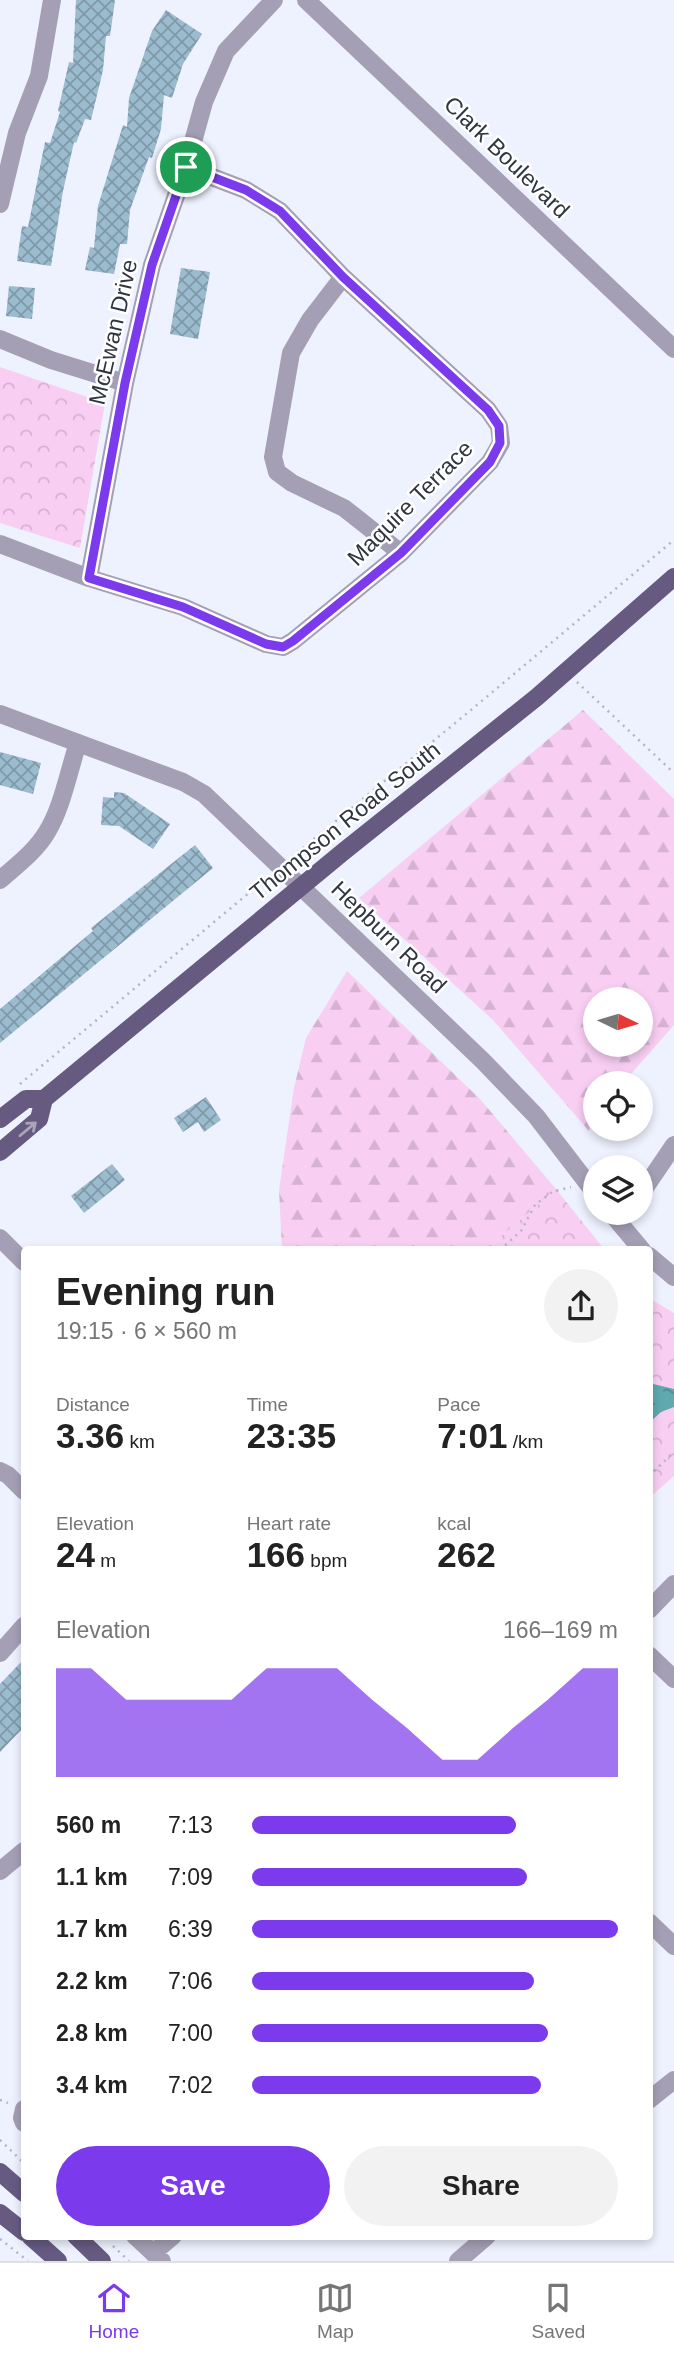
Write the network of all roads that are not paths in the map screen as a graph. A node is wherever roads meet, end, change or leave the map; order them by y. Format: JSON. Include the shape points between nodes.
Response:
{"nodes":[{"id":1,"x":51,"y":0,"type":"edge"},
{"id":2,"x":274,"y":0,"type":"edge"},
{"id":3,"x":306,"y":0,"type":"edge"},
{"id":4,"x":186,"y":167,"type":"junction"},
{"id":5,"x":0,"y":204,"type":"edge"},
{"id":6,"x":343,"y":277,"type":"junction"},
{"id":7,"x":0,"y":339,"type":"edge"},
{"id":8,"x":674,"y":349,"type":"edge"},
{"id":9,"x":125,"y":383,"type":"junction"},
{"id":10,"x":0,"y":544,"type":"edge"},
{"id":11,"x":401,"y":553,"type":"junction"},
{"id":12,"x":674,"y":577,"type":"edge"},
{"id":13,"x":89,"y":578,"type":"junction"},
{"id":14,"x":0,"y":714,"type":"edge"},
{"id":15,"x":78,"y":743,"type":"junction"},
{"id":16,"x":0,"y":880,"type":"edge"},
{"id":17,"x":301,"y":887,"type":"junction"},
{"id":18,"x":44,"y":1099,"type":"junction"},
{"id":19,"x":0,"y":1119,"type":"edge"},
{"id":20,"x":674,"y":1145,"type":"edge"},
{"id":21,"x":0,"y":1153,"type":"edge"},
{"id":22,"x":653,"y":1176,"type":"edge"},
{"id":23,"x":583,"y":1178,"type":"edge"},
{"id":24,"x":625,"y":1225,"type":"edge"},
{"id":25,"x":0,"y":1238,"type":"edge"},
{"id":26,"x":639,"y":1246,"type":"edge"},
{"id":27,"x":21,"y":1259,"type":"edge"},
{"id":28,"x":653,"y":1259,"type":"edge"},
{"id":29,"x":674,"y":1277,"type":"edge"},
{"id":30,"x":0,"y":1471,"type":"edge"},
{"id":31,"x":21,"y":1488,"type":"edge"},
{"id":32,"x":674,"y":1584,"type":"edge"},
{"id":33,"x":653,"y":1606,"type":"edge"},
{"id":34,"x":21,"y":1629,"type":"edge"},
{"id":35,"x":0,"y":1653,"type":"edge"},
{"id":36,"x":653,"y":1659,"type":"edge"},
{"id":37,"x":674,"y":1679,"type":"edge"},
{"id":38,"x":21,"y":1854,"type":"edge"},
{"id":39,"x":0,"y":1871,"type":"edge"},
{"id":40,"x":653,"y":1926,"type":"edge"},
{"id":41,"x":674,"y":1946,"type":"edge"},
{"id":42,"x":674,"y":2080,"type":"edge"},
{"id":43,"x":653,"y":2097,"type":"edge"},
{"id":44,"x":0,"y":2172,"type":"edge"},
{"id":45,"x":21,"y":2190,"type":"edge"},
{"id":46,"x":0,"y":2213,"type":"edge"},
{"id":47,"x":21,"y":2230,"type":"edge"},
{"id":48,"x":34,"y":2240,"type":"edge"},
{"id":49,"x":80,"y":2240,"type":"edge"},
{"id":50,"x":139,"y":2240,"type":"edge"},
{"id":51,"x":170,"y":2240,"type":"edge"},
{"id":52,"x":482,"y":2240,"type":"edge"},
{"id":53,"x":158,"y":2257,"type":"edge"},
{"id":54,"x":58,"y":2261,"type":"edge"},
{"id":55,"x":102,"y":2261,"type":"edge"},
{"id":56,"x":458,"y":2261,"type":"edge"}],
"edges":[{"from":1,"to":5,"type":"street","via":[[39,76],[17,133]]},
{"from":2,"to":4,"type":"street","name":"McEwan Drive","via":[[226,51],[204,102]]},
{"from":3,"to":8,"type":"street","name":"Clark Boulevard"},
{"from":4,"to":6,"type":"street","name":"Maquire Terrace","via":[[246,190],[280,211]]},
{"from":4,"to":9,"type":"street","name":"McEwan Drive","via":[[152,265]]},
{"from":6,"to":11,"type":"street","via":[[291,354],[273,457],[276,472],[344,508]]},
{"from":6,"to":11,"type":"street","name":"Maquire Terrace","via":[[488,410],[499,426],[500,443],[490,462]]},
{"from":7,"to":9,"type":"street"},
{"from":9,"to":13,"type":"street","name":"McEwan Drive"},
{"from":10,"to":13,"type":"street","name":"Maquire Terrace"},
{"from":11,"to":13,"type":"street","name":"Maquire Terrace","via":[[283,647],[266,644],[183,607]]},
{"from":12,"to":17,"type":"main road","name":"Thompson Road South","via":[[566,673]]},
{"from":14,"to":15,"type":"street","name":"Hepburn Road"},
{"from":15,"to":16,"type":"street","via":[[53,821],[32,852]]},
{"from":15,"to":17,"type":"street","name":"Hepburn Road","via":[[204,794]]},
{"from":17,"to":18,"type":"main road","name":"Thompson Road South"},
{"from":17,"to":23,"type":"street","name":"Hepburn Road","via":[[483,1060],[536,1116]]},
{"from":18,"to":19,"type":"main road","name":"Thompson Road South","via":[[26,1099]]},
{"from":21,"to":18,"type":"main road","name":"Thompson Road South","one_way":true,"via":[[40,1119]]},
{"from":20,"to":22,"type":"street"},
{"from":24,"to":26,"type":"street"},
{"from":25,"to":27,"type":"street"},
{"from":28,"to":29,"type":"street"},
{"from":30,"to":31,"type":"street"},
{"from":32,"to":33,"type":"street"},
{"from":34,"to":35,"type":"street"},
{"from":36,"to":37,"type":"street"},
{"from":38,"to":39,"type":"street"},
{"from":40,"to":41,"type":"street"},
{"from":42,"to":43,"type":"street"},
{"from":44,"to":45,"type":"main road"},
{"from":46,"to":47,"type":"main road"},
{"from":48,"to":54,"type":"main road"},
{"from":49,"to":55,"type":"main road"},
{"from":50,"to":53,"type":"street"},
{"from":51,"to":53,"type":"street"},
{"from":52,"to":56,"type":"street"}]}
